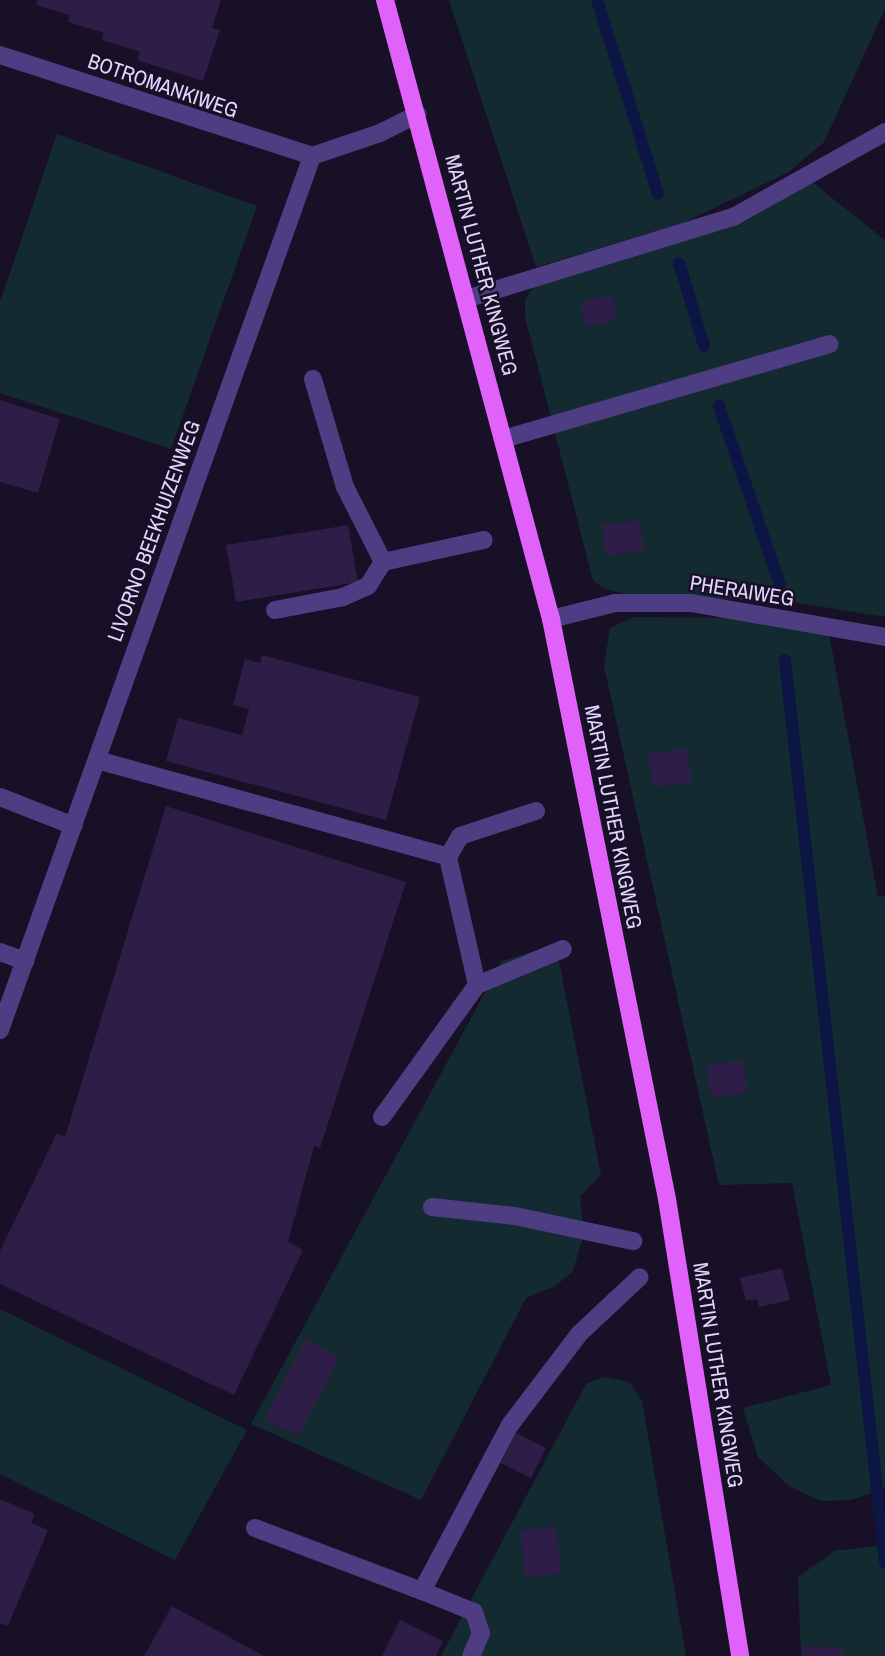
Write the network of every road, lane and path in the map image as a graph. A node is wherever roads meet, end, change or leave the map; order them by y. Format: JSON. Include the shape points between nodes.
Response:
{"nodes":[{"id":1,"x":385,"y":0,"type":"edge"},
{"id":2,"x":0,"y":55,"type":"edge"},
{"id":3,"x":418,"y":114,"type":"junction"},
{"id":4,"x":885,"y":132,"type":"edge"},
{"id":5,"x":312,"y":156,"type":"junction"},
{"id":6,"x":466,"y":299,"type":"junction"},
{"id":7,"x":829,"y":344,"type":"dead end"},
{"id":8,"x":313,"y":379,"type":"dead end"},
{"id":9,"x":503,"y":439,"type":"junction"},
{"id":10,"x":484,"y":540,"type":"dead end"},
{"id":11,"x":383,"y":562,"type":"junction"},
{"id":12,"x":275,"y":610,"type":"dead end"},
{"id":13,"x":551,"y":619,"type":"junction"},
{"id":14,"x":885,"y":637,"type":"edge"},
{"id":15,"x":97,"y":761,"type":"junction"},
{"id":16,"x":0,"y":797,"type":"edge"},
{"id":17,"x":536,"y":811,"type":"dead end"},
{"id":18,"x":74,"y":826,"type":"junction"},
{"id":19,"x":448,"y":857,"type":"junction"},
{"id":20,"x":563,"y":949,"type":"dead end"},
{"id":21,"x":0,"y":952,"type":"edge"},
{"id":22,"x":25,"y":961,"type":"junction"},
{"id":23,"x":477,"y":985,"type":"junction"},
{"id":24,"x":0,"y":1030,"type":"edge"},
{"id":25,"x":382,"y":1117,"type":"dead end"},
{"id":26,"x":432,"y":1208,"type":"dead end"},
{"id":27,"x":633,"y":1241,"type":"dead end"},
{"id":28,"x":640,"y":1277,"type":"dead end"},
{"id":29,"x":255,"y":1528,"type":"dead end"},
{"id":30,"x":422,"y":1591,"type":"junction"},
{"id":31,"x":471,"y":1656,"type":"edge"},
{"id":32,"x":740,"y":1656,"type":"edge"}],
"edges":[{"from":1,"to":3,"type":"main road","name":"MARTIN LUTHER KINGWEG"},
{"from":2,"to":5,"type":"street","name":"BOTROMANKIWEG"},
{"from":3,"to":5,"type":"street","via":[[380,133]]},
{"from":3,"to":6,"type":"main road","name":"MARTIN LUTHER KINGWEG"},
{"from":4,"to":6,"type":"street","via":[[735,216]]},
{"from":5,"to":15,"type":"street","name":"LIVORNO BEEKHUIZENWEG"},
{"from":6,"to":9,"type":"main road","name":"MARTIN LUTHER KINGWEG"},
{"from":7,"to":9,"type":"street"},
{"from":8,"to":11,"type":"street","via":[[345,487]]},
{"from":9,"to":13,"type":"main road","name":"MARTIN LUTHER KINGWEG"},
{"from":10,"to":11,"type":"street"},
{"from":11,"to":12,"type":"street","via":[[368,586],[343,597]]},
{"from":13,"to":14,"type":"street","name":"PHERAIWEG","via":[[615,603],[691,603]]},
{"from":13,"to":32,"type":"main road","name":"MARTIN LUTHER KINGWEG","via":[[667,1199]]},
{"from":15,"to":18,"type":"street","name":"LIVORNO BEEKHUIZENWEG"},
{"from":15,"to":19,"type":"street"},
{"from":16,"to":18,"type":"street"},
{"from":17,"to":19,"type":"street","via":[[460,836]]},
{"from":18,"to":22,"type":"street","name":"LIVORNO BEEKHUIZENWEG"},
{"from":19,"to":23,"type":"street"},
{"from":20,"to":23,"type":"street"},
{"from":21,"to":22,"type":"street"},
{"from":22,"to":24,"type":"street","name":"LIVORNO BEEKHUIZENWEG"},
{"from":23,"to":25,"type":"street"},
{"from":26,"to":27,"type":"street","via":[[515,1216]]},
{"from":28,"to":30,"type":"street","via":[[579,1334],[510,1425]]},
{"from":29,"to":30,"type":"street"},
{"from":30,"to":31,"type":"street","via":[[474,1612],[481,1633]]}]}
